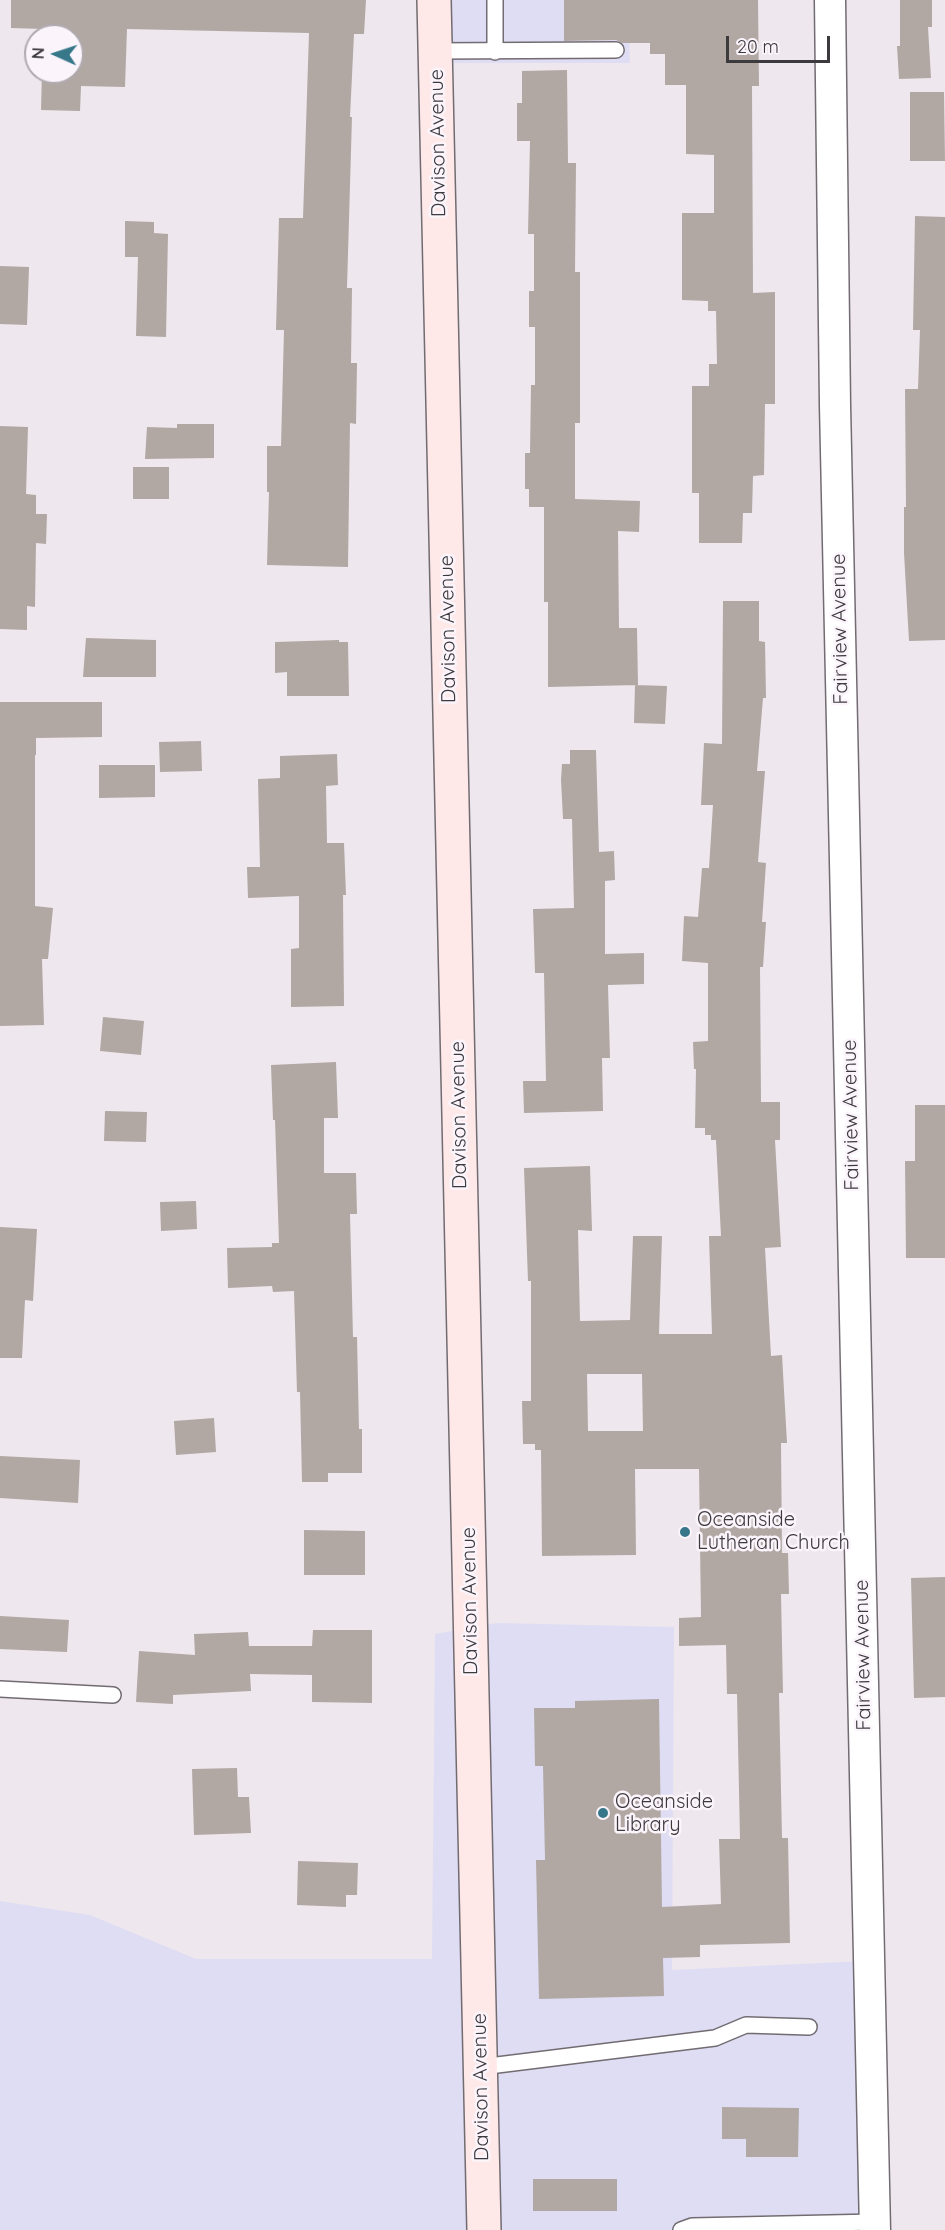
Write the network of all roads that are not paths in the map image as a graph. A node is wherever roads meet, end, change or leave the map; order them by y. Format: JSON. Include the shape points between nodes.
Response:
{"nodes":[{"id":1,"x":434,"y":0,"type":"edge"},
{"id":2,"x":495,"y":0,"type":"edge"},
{"id":3,"x":830,"y":0,"type":"edge"},
{"id":4,"x":616,"y":50,"type":"dead end"},
{"id":5,"x":435,"y":51,"type":"junction"},
{"id":6,"x":495,"y":52,"type":"junction"},
{"id":7,"x":0,"y":1689,"type":"edge"},
{"id":8,"x":113,"y":1695,"type":"dead end"},
{"id":9,"x":808,"y":2027,"type":"dead end"},
{"id":10,"x":481,"y":2067,"type":"junction"},
{"id":11,"x":875,"y":2226,"type":"edge"},
{"id":12,"x":484,"y":2230,"type":"edge"},
{"id":13,"x":681,"y":2230,"type":"edge"}],
"edges":[{"from":1,"to":5,"type":"main road","name":"Davison Avenue"},
{"from":2,"to":6,"type":"lane"},
{"from":3,"to":11,"type":"street","name":"Fairview Avenue","via":[[835,405]]},
{"from":4,"to":6,"type":"lane"},
{"from":5,"to":6,"type":"lane"},
{"from":5,"to":10,"type":"main road","name":"Davison Avenue"},
{"from":7,"to":8,"type":"lane"},
{"from":9,"to":10,"type":"lane","via":[[746,2025],[715,2038]]},
{"from":10,"to":12,"type":"main road","name":"Davison Avenue"},
{"from":11,"to":13,"type":"lane","via":[[692,2226]]}]}
